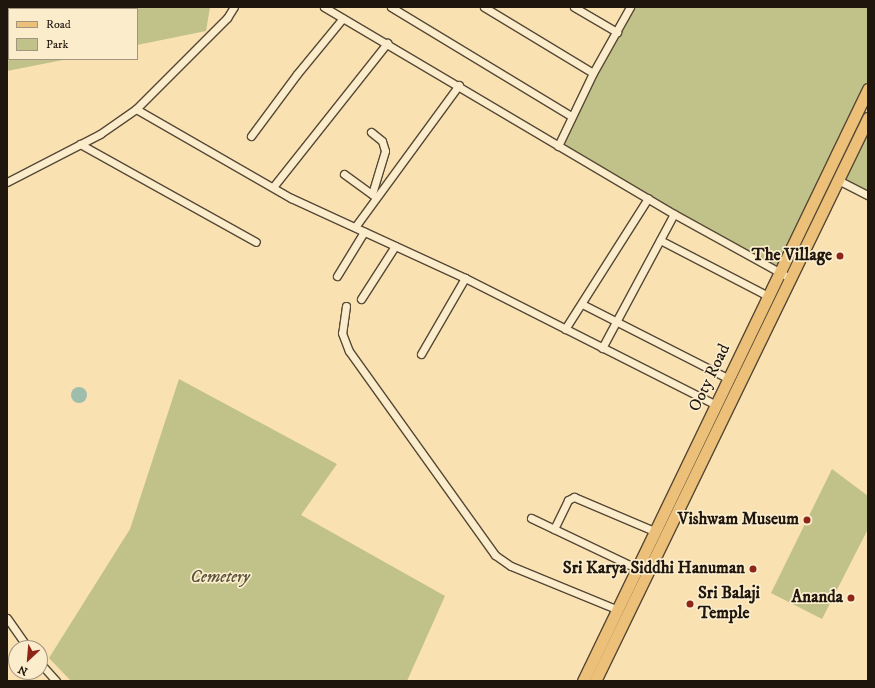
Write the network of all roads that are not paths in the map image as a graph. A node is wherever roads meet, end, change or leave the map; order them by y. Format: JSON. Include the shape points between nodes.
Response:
{"nodes":[{"id":1,"x":234,"y":7,"type":"edge"},
{"id":2,"x":391,"y":7,"type":"edge"},
{"id":3,"x":484,"y":7,"type":"edge"},
{"id":4,"x":574,"y":7,"type":"edge"},
{"id":5,"x":630,"y":7,"type":"edge"},
{"id":6,"x":329,"y":8,"type":"edge"},
{"id":7,"x":343,"y":18,"type":"junction"},
{"id":8,"x":617,"y":32,"type":"junction"},
{"id":9,"x":387,"y":43,"type":"junction"},
{"id":10,"x":593,"y":72,"type":"junction"},
{"id":11,"x":459,"y":85,"type":"junction"},
{"id":12,"x":868,"y":89,"type":"edge"},
{"id":13,"x":136,"y":109,"type":"junction"},
{"id":14,"x":571,"y":116,"type":"junction"},
{"id":15,"x":868,"y":118,"type":"edge"},
{"id":16,"x":372,"y":132,"type":"dead end"},
{"id":17,"x":251,"y":136,"type":"dead end"},
{"id":18,"x":80,"y":144,"type":"junction"},
{"id":19,"x":558,"y":146,"type":"junction"},
{"id":20,"x":344,"y":174,"type":"dead end"},
{"id":21,"x":838,"y":180,"type":"junction"},
{"id":22,"x":7,"y":182,"type":"edge"},
{"id":23,"x":273,"y":187,"type":"junction"},
{"id":24,"x":868,"y":195,"type":"edge"},
{"id":25,"x":375,"y":196,"type":"junction"},
{"id":26,"x":648,"y":198,"type":"junction"},
{"id":27,"x":674,"y":214,"type":"junction"},
{"id":28,"x":355,"y":228,"type":"junction"},
{"id":29,"x":364,"y":232,"type":"junction"},
{"id":30,"x":660,"y":240,"type":"junction"},
{"id":31,"x":256,"y":242,"type":"dead end"},
{"id":32,"x":395,"y":246,"type":"junction"},
{"id":33,"x":780,"y":272,"type":"junction"},
{"id":34,"x":337,"y":276,"type":"dead end"},
{"id":35,"x":465,"y":278,"type":"junction"},
{"id":36,"x":790,"y":278,"type":"junction"},
{"id":37,"x":768,"y":296,"type":"junction"},
{"id":38,"x":361,"y":299,"type":"dead end"},
{"id":39,"x":582,"y":304,"type":"junction"},
{"id":40,"x":346,"y":306,"type":"dead end"},
{"id":41,"x":615,"y":322,"type":"junction"},
{"id":42,"x":565,"y":329,"type":"junction"},
{"id":43,"x":602,"y":348,"type":"junction"},
{"id":44,"x":421,"y":354,"type":"dead end"},
{"id":45,"x":729,"y":379,"type":"junction"},
{"id":46,"x":716,"y":405,"type":"junction"},
{"id":47,"x":531,"y":518,"type":"dead end"},
{"id":48,"x":554,"y":529,"type":"junction"},
{"id":49,"x":654,"y":531,"type":"junction"},
{"id":50,"x":636,"y":568,"type":"junction"},
{"id":51,"x":616,"y":609,"type":"junction"},
{"id":52,"x":7,"y":618,"type":"edge"},
{"id":53,"x":22,"y":640,"type":"edge"},
{"id":54,"x":48,"y":672,"type":"edge"},
{"id":55,"x":56,"y":681,"type":"edge"},
{"id":56,"x":583,"y":681,"type":"edge"},
{"id":57,"x":595,"y":681,"type":"edge"}],
"edges":[{"from":1,"to":13,"type":"street"},
{"from":2,"to":14,"type":"street"},
{"from":3,"to":10,"type":"street"},
{"from":4,"to":8,"type":"street"},
{"from":5,"to":8,"type":"street"},
{"from":6,"to":7,"type":"street"},
{"from":7,"to":9,"type":"street"},
{"from":7,"to":17,"type":"street"},
{"from":8,"to":10,"type":"street"},
{"from":9,"to":11,"type":"street"},
{"from":9,"to":23,"type":"street"},
{"from":10,"to":14,"type":"street"},
{"from":11,"to":19,"type":"street"},
{"from":11,"to":25,"type":"street"},
{"from":12,"to":33,"type":"main road","name":"Ooty Road"},
{"from":13,"to":18,"type":"street"},
{"from":13,"to":23,"type":"street"},
{"from":14,"to":19,"type":"street"},
{"from":15,"to":21,"type":"main road","name":"Ooty Road"},
{"from":16,"to":25,"type":"street","via":[[382,141],[385,151]]},
{"from":18,"to":22,"type":"street"},
{"from":18,"to":31,"type":"street"},
{"from":19,"to":26,"type":"street"},
{"from":20,"to":25,"type":"street"},
{"from":21,"to":24,"type":"street"},
{"from":21,"to":36,"type":"main road","name":"Ooty Road"},
{"from":23,"to":28,"type":"street"},
{"from":25,"to":28,"type":"street"},
{"from":26,"to":27,"type":"street"},
{"from":26,"to":39,"type":"street"},
{"from":27,"to":30,"type":"street"},
{"from":27,"to":33,"type":"street"},
{"from":28,"to":29,"type":"street"},
{"from":29,"to":32,"type":"street"},
{"from":29,"to":34,"type":"street"},
{"from":30,"to":37,"type":"street"},
{"from":30,"to":41,"type":"street"},
{"from":32,"to":35,"type":"street"},
{"from":32,"to":38,"type":"street"},
{"from":33,"to":36,"type":"street"},
{"from":33,"to":37,"type":"main road","name":"Ooty Road"},
{"from":35,"to":42,"type":"street"},
{"from":35,"to":44,"type":"street"},
{"from":36,"to":57,"type":"main road","name":"Ooty Road"},
{"from":37,"to":45,"type":"main road","name":"Ooty Road"},
{"from":39,"to":41,"type":"street"},
{"from":39,"to":42,"type":"street"},
{"from":40,"to":51,"type":"street","via":[[342,333],[348,351],[495,555],[511,566]]},
{"from":41,"to":43,"type":"street"},
{"from":41,"to":45,"type":"street"},
{"from":42,"to":43,"type":"street"},
{"from":43,"to":46,"type":"street"},
{"from":45,"to":46,"type":"main road","name":"Ooty Road"},
{"from":46,"to":49,"type":"main road","name":"Ooty Road"},
{"from":47,"to":48,"type":"street"},
{"from":48,"to":49,"type":"street","via":[[568,500],[574,497]]},
{"from":48,"to":50,"type":"street"},
{"from":49,"to":50,"type":"main road","name":"Ooty Road"},
{"from":50,"to":51,"type":"main road","name":"Ooty Road"},
{"from":51,"to":56,"type":"main road","name":"Ooty Road"},
{"from":52,"to":53,"type":"street"},
{"from":54,"to":55,"type":"street"}]}
